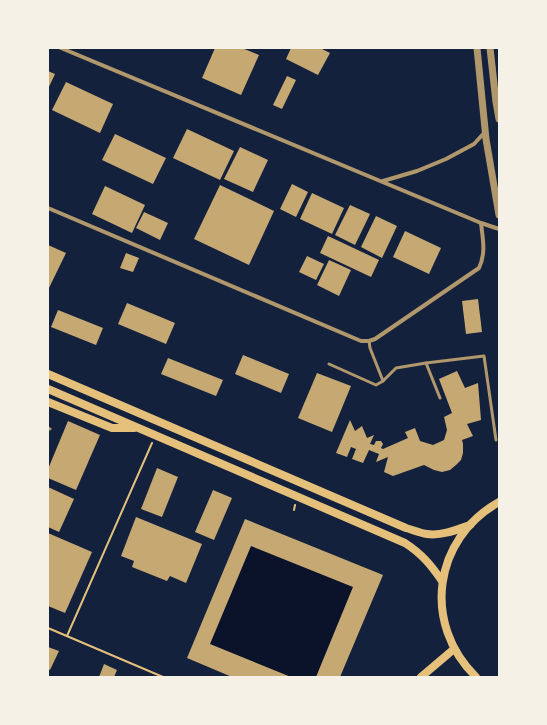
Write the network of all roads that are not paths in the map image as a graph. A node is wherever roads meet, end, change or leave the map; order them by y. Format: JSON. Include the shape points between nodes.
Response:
{"nodes":[{"id":1,"x":61,"y":48,"type":"edge"},
{"id":2,"x":477,"y":48,"type":"edge"},
{"id":3,"x":490,"y":48,"type":"edge"},
{"id":4,"x":499,"y":119,"type":"edge"},
{"id":5,"x":485,"y":132,"type":"junction"},
{"id":6,"x":383,"y":182,"type":"junction"},
{"id":7,"x":48,"y":208,"type":"edge"},
{"id":8,"x":499,"y":215,"type":"edge"},
{"id":9,"x":481,"y":223,"type":"junction"},
{"id":10,"x":499,"y":229,"type":"edge"},
{"id":11,"x":369,"y":341,"type":"junction"},
{"id":12,"x":426,"y":363,"type":"junction"},
{"id":13,"x":330,"y":364,"type":"dead end"},
{"id":14,"x":48,"y":374,"type":"edge"},
{"id":15,"x":383,"y":381,"type":"junction"},
{"id":16,"x":48,"y":389,"type":"edge"},
{"id":17,"x":440,"y":398,"type":"dead end"},
{"id":18,"x":48,"y":402,"type":"edge"},
{"id":19,"x":137,"y":428,"type":"junction"},
{"id":20,"x":496,"y":440,"type":"dead end"},
{"id":21,"x":499,"y":502,"type":"edge"},
{"id":22,"x":470,"y":525,"type":"junction"},
{"id":23,"x":442,"y":581,"type":"junction"},
{"id":24,"x":454,"y":649,"type":"junction"},
{"id":25,"x":421,"y":677,"type":"edge"},
{"id":26,"x":476,"y":677,"type":"edge"}],
"edges":[{"from":1,"to":6,"type":"street"},
{"from":2,"to":5,"type":"street"},
{"from":3,"to":4,"type":"street"},
{"from":5,"to":6,"type":"street","via":[[474,144],[446,158]]},
{"from":5,"to":8,"type":"street"},
{"from":6,"to":9,"type":"street"},
{"from":7,"to":11,"type":"street","via":[[354,338]]},
{"from":9,"to":10,"type":"street"},
{"from":9,"to":11,"type":"street","via":[[484,253],[479,268]]},
{"from":11,"to":15,"type":"lane"},
{"from":12,"to":15,"type":"lane","via":[[396,368]]},
{"from":12,"to":17,"type":"lane"},
{"from":12,"to":20,"type":"lane","via":[[484,356]]},
{"from":13,"to":15,"type":"lane","via":[[376,385]]},
{"from":14,"to":22,"type":"main road","via":[[406,528],[427,534],[438,534]]},
{"from":16,"to":19,"type":"main road"},
{"from":18,"to":19,"type":"main road","via":[[112,428]]},
{"from":19,"to":23,"type":"main road","via":[[405,543],[426,559]]},
{"from":21,"to":22,"type":"main road"},
{"from":22,"to":23,"type":"main road","via":[[452,551]]},
{"from":23,"to":24,"type":"main road","via":[[443,616]]},
{"from":24,"to":25,"type":"main road"},
{"from":24,"to":26,"type":"main road"}]}
